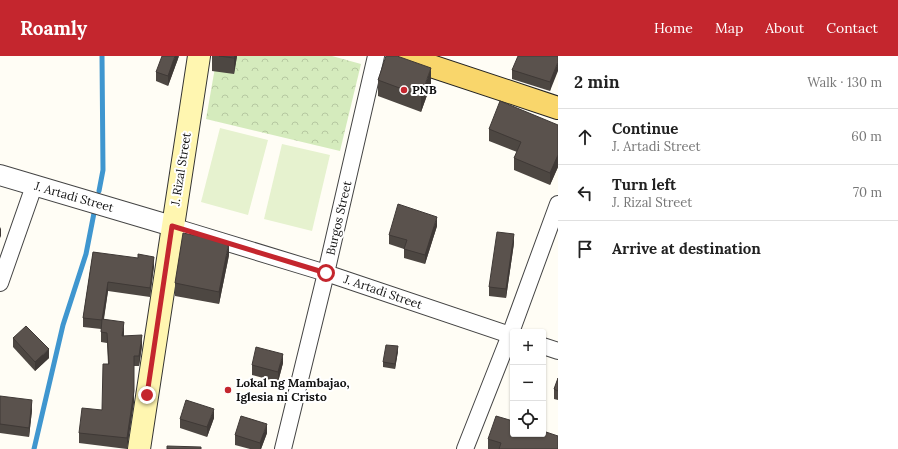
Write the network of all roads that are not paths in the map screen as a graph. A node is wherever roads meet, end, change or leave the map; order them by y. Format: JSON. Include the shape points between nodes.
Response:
{"nodes":[{"id":1,"x":199,"y":56,"type":"edge"},
{"id":2,"x":376,"y":56,"type":"edge"},
{"id":3,"x":401,"y":56,"type":"edge"},
{"id":4,"x":558,"y":108,"type":"edge"},
{"id":5,"x":0,"y":175,"type":"edge"},
{"id":6,"x":34,"y":186,"type":"junction"},
{"id":7,"x":558,"y":204,"type":"edge"},
{"id":8,"x":172,"y":226,"type":"junction"},
{"id":9,"x":326,"y":273,"type":"junction"},
{"id":10,"x":0,"y":283,"type":"edge"},
{"id":11,"x":513,"y":329,"type":"edge"},
{"id":12,"x":510,"y":336,"type":"edge"},
{"id":13,"x":510,"y":338,"type":"edge"},
{"id":14,"x":546,"y":347,"type":"edge"},
{"id":15,"x":558,"y":351,"type":"edge"},
{"id":16,"x":139,"y":449,"type":"edge"},
{"id":17,"x":282,"y":449,"type":"edge"},
{"id":18,"x":465,"y":449,"type":"edge"}],
"edges":[{"from":1,"to":8,"type":"main road","name":"J. Rizal Street"},
{"from":2,"to":9,"type":"street","name":"Burgos Street"},
{"from":3,"to":4,"type":"main road"},
{"from":5,"to":6,"type":"street","name":"J. Artadi Street"},
{"from":6,"to":8,"type":"street","name":"J. Artadi Street"},
{"from":6,"to":10,"type":"street"},
{"from":7,"to":11,"type":"street"},
{"from":8,"to":9,"type":"street","name":"J. Artadi Street"},
{"from":8,"to":16,"type":"main road","name":"J. Rizal Street"},
{"from":9,"to":12,"type":"street","name":"J. Artadi Street"},
{"from":9,"to":17,"type":"street","name":"Burgos Street"},
{"from":13,"to":18,"type":"street"},
{"from":14,"to":15,"type":"street"}]}
